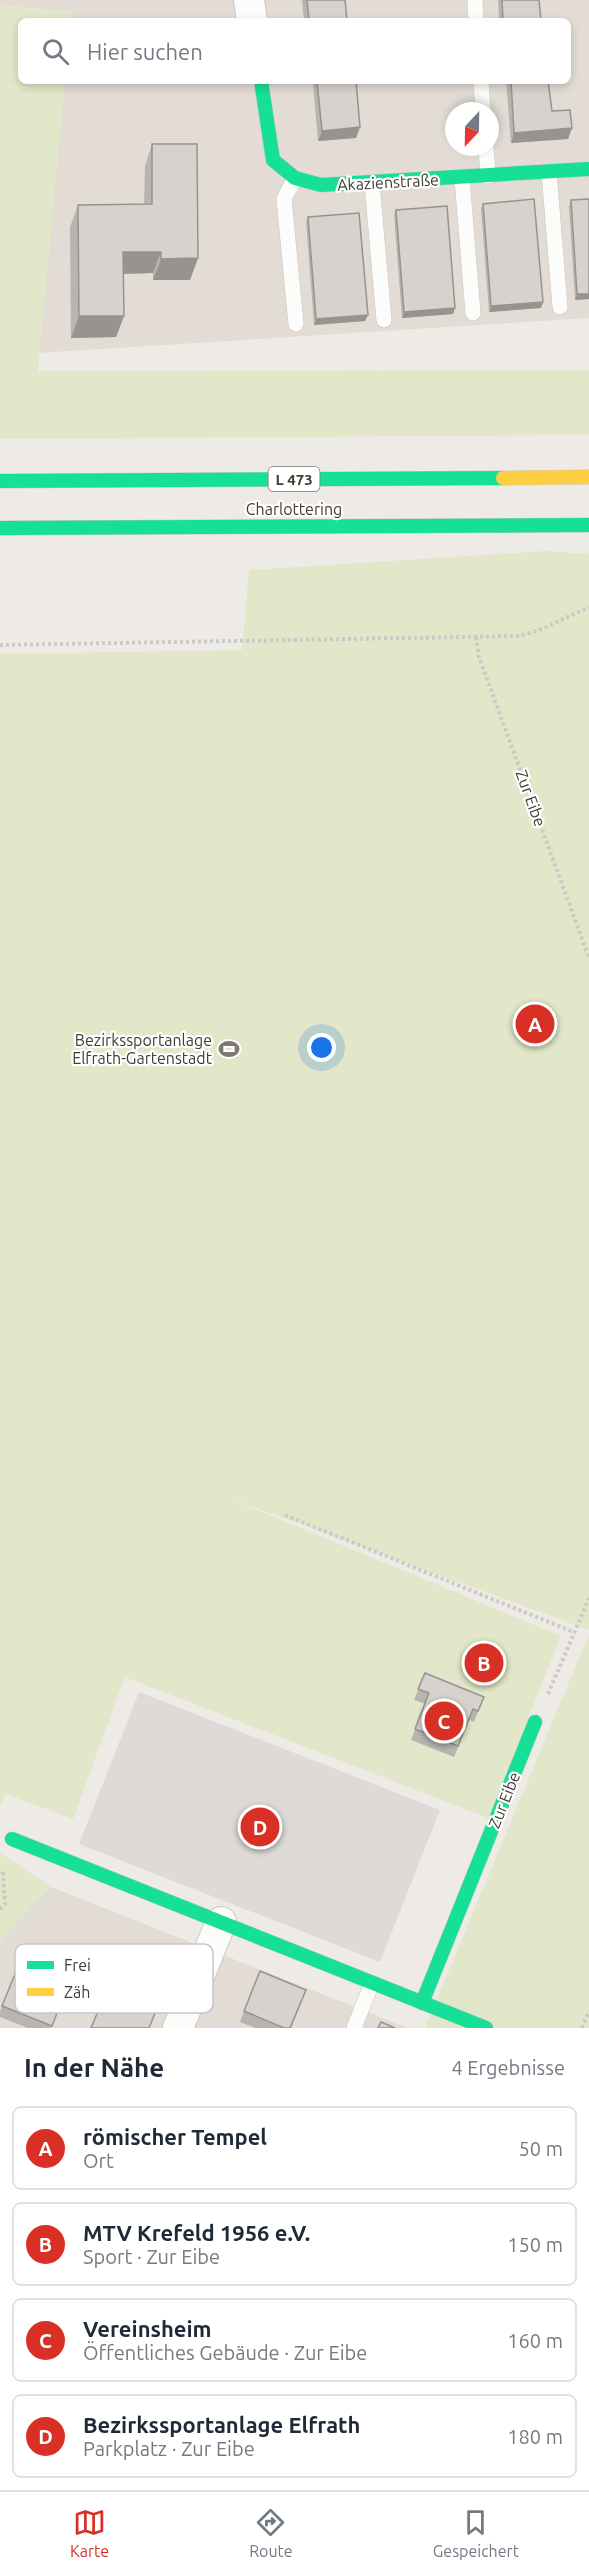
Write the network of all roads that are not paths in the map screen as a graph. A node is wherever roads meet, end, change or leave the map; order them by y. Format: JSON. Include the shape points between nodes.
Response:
{"nodes":[{"id":1,"x":249,"y":0,"type":"edge"},
{"id":2,"x":475,"y":0,"type":"edge"},
{"id":3,"x":252,"y":18,"type":"edge"},
{"id":4,"x":476,"y":18,"type":"edge"},
{"id":5,"x":261,"y":84,"type":"edge"},
{"id":6,"x":481,"y":84,"type":"edge"},
{"id":7,"x":482,"y":102,"type":"edge"},
{"id":8,"x":487,"y":156,"type":"edge"},
{"id":9,"x":589,"y":169,"type":"edge"},
{"id":10,"x":549,"y":172,"type":"junction"},
{"id":11,"x":488,"y":176,"type":"junction"},
{"id":12,"x":294,"y":178,"type":"junction"},
{"id":13,"x":462,"y":178,"type":"junction"},
{"id":14,"x":372,"y":183,"type":"junction"},
{"id":15,"x":560,"y":307,"type":"dead end"},
{"id":16,"x":473,"y":313,"type":"dead end"},
{"id":17,"x":384,"y":320,"type":"dead end"},
{"id":18,"x":296,"y":324,"type":"dead end"},
{"id":19,"x":589,"y":477,"type":"edge"},
{"id":20,"x":0,"y":481,"type":"edge"},
{"id":21,"x":589,"y":525,"type":"edge"},
{"id":22,"x":0,"y":528,"type":"edge"},
{"id":23,"x":535,"y":1722,"type":"road end"},
{"id":24,"x":12,"y":1839,"type":"dead end"},
{"id":25,"x":221,"y":1922,"type":"junction"},
{"id":26,"x":212,"y":1944,"type":"edge"},
{"id":27,"x":372,"y":1983,"type":"junction"},
{"id":28,"x":423,"y":2003,"type":"junction"},
{"id":29,"x":184,"y":2013,"type":"edge"},
{"id":30,"x":178,"y":2028,"type":"edge"},
{"id":31,"x":354,"y":2028,"type":"edge"},
{"id":32,"x":486,"y":2028,"type":"edge"}],
"edges":[{"from":1,"to":3,"type":"street"},
{"from":2,"to":4,"type":"lane"},
{"from":5,"to":12,"type":"main road","via":[[273,160]]},
{"from":6,"to":7,"type":"lane"},
{"from":8,"to":11,"type":"lane"},
{"from":9,"to":10,"type":"main road","name":"Akazienstraße"},
{"from":10,"to":11,"type":"main road","name":"Akazienstraße"},
{"from":10,"to":15,"type":"lane"},
{"from":11,"to":13,"type":"main road","name":"Akazienstraße"},
{"from":12,"to":14,"type":"main road","name":"Akazienstraße","via":[[321,185]]},
{"from":12,"to":18,"type":"lane","via":[[284,199]]},
{"from":13,"to":14,"type":"main road","name":"Akazienstraße"},
{"from":13,"to":16,"type":"lane"},
{"from":14,"to":17,"type":"lane"},
{"from":19,"to":20,"type":"main road","name":"Charlottering","number":"L 473"},
{"from":21,"to":22,"type":"main road","name":"Charlottering"},
{"from":23,"to":28,"type":"main road","name":"Zur Eibe"},
{"from":24,"to":25,"type":"main road"},
{"from":25,"to":26,"type":"street"},
{"from":25,"to":27,"type":"main road"},
{"from":27,"to":28,"type":"main road"},
{"from":27,"to":31,"type":"lane"},
{"from":28,"to":32,"type":"main road"},
{"from":29,"to":30,"type":"street"}]}
